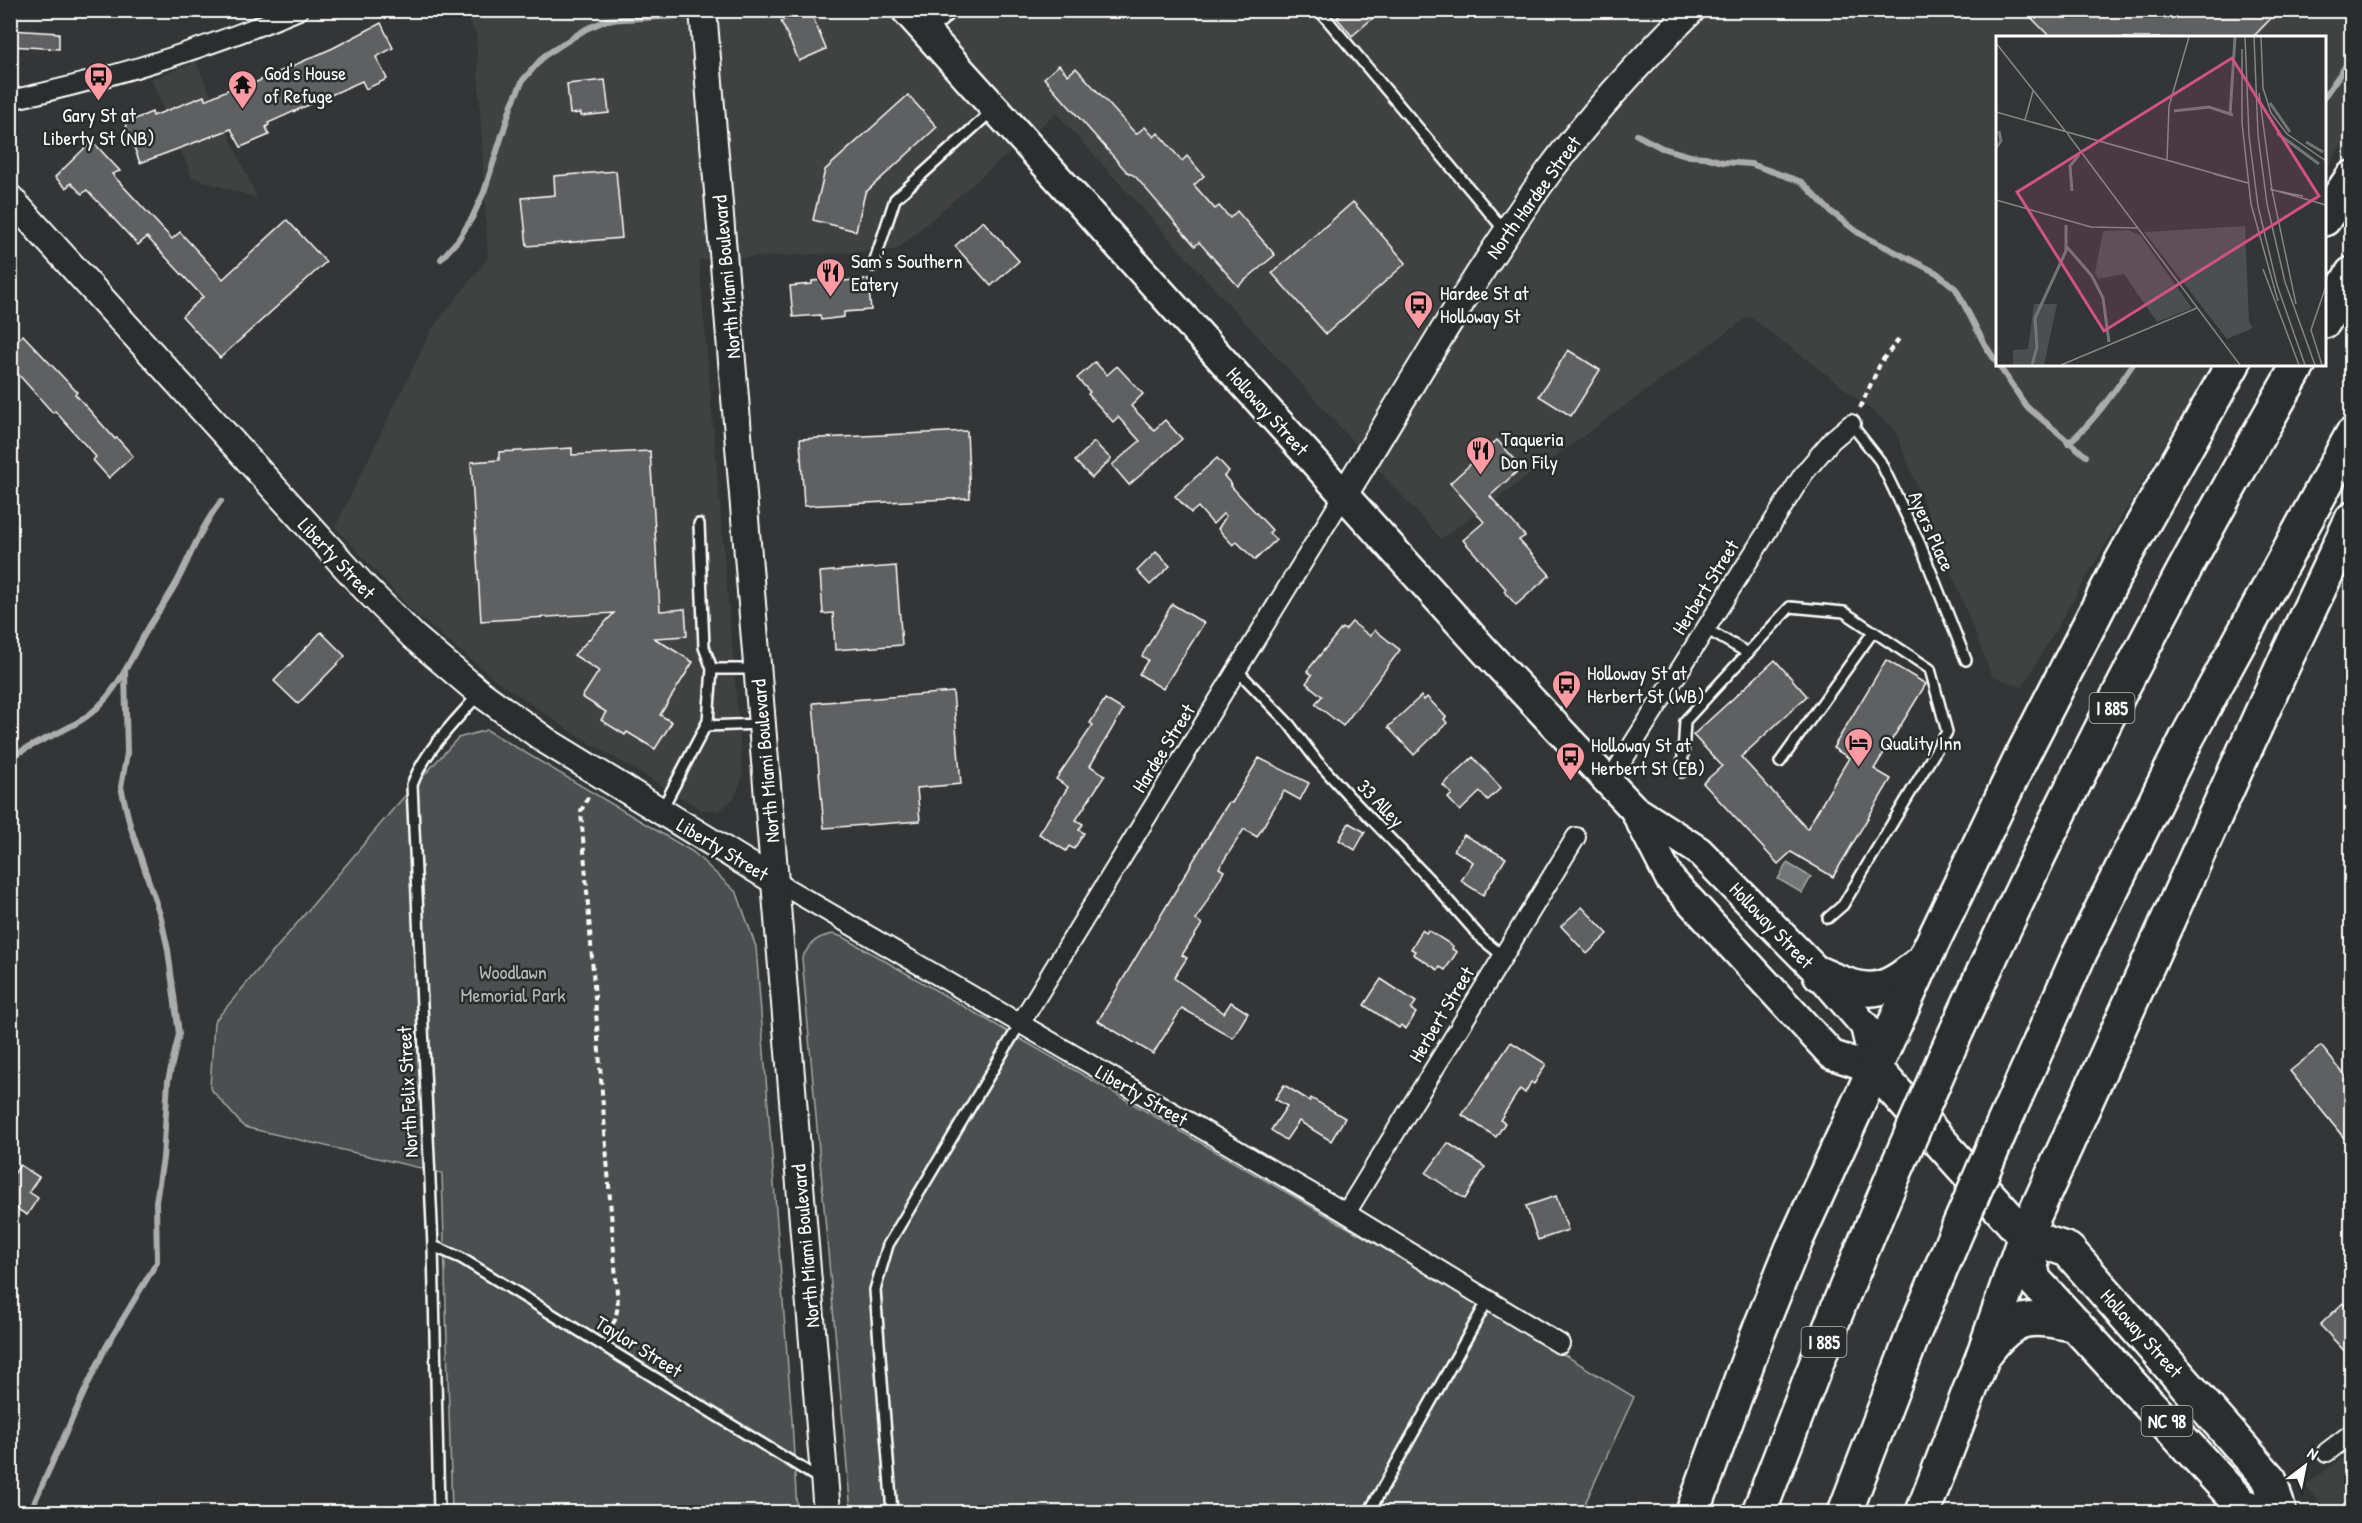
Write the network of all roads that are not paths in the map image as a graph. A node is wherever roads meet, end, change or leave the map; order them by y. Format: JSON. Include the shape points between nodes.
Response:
{"nodes":[{"id":1,"x":299,"y":10,"type":"edge"},
{"id":2,"x":703,"y":10,"type":"edge"},
{"id":3,"x":906,"y":10,"type":"edge"},
{"id":4,"x":955,"y":10,"type":"edge"},
{"id":5,"x":1319,"y":10,"type":"edge"},
{"id":6,"x":1692,"y":10,"type":"edge"},
{"id":7,"x":927,"y":34,"type":"junction"},
{"id":8,"x":10,"y":100,"type":"edge"},
{"id":9,"x":995,"y":109,"type":"junction"},
{"id":10,"x":2352,"y":177,"type":"edge"},
{"id":11,"x":10,"y":198,"type":"edge"},
{"id":12,"x":2326,"y":217,"type":"edge"},
{"id":13,"x":1506,"y":232,"type":"junction"},
{"id":14,"x":873,"y":266,"type":"dead end"},
{"id":15,"x":2352,"y":274,"type":"edge"},
{"id":16,"x":2326,"y":319,"type":"edge"},
{"id":17,"x":2232,"y":366,"type":"edge"},
{"id":18,"x":2298,"y":366,"type":"edge"},
{"id":19,"x":1851,"y":424,"type":"joint"},
{"id":20,"x":2352,"y":435,"type":"edge"},
{"id":21,"x":1344,"y":495,"type":"junction"},
{"id":22,"x":2352,"y":519,"type":"edge"},
{"id":23,"x":699,"y":524,"type":"dead end"},
{"id":24,"x":1706,"y":629,"type":"junction"},
{"id":25,"x":1873,"y":632,"type":"junction"},
{"id":26,"x":1748,"y":653,"type":"junction"},
{"id":27,"x":1966,"y":660,"type":"dead end"},
{"id":28,"x":712,"y":669,"type":"junction"},
{"id":29,"x":758,"y":669,"type":"junction"},
{"id":30,"x":1237,"y":670,"type":"junction"},
{"id":31,"x":480,"y":693,"type":"junction"},
{"id":32,"x":762,"y":724,"type":"junction"},
{"id":33,"x":706,"y":726,"type":"junction"},
{"id":34,"x":1780,"y":762,"type":"dead end"},
{"id":35,"x":1682,"y":772,"type":"dead end"},
{"id":36,"x":1609,"y":782,"type":"junction"},
{"id":37,"x":1634,"y":809,"type":"junction"},
{"id":38,"x":660,"y":812,"type":"junction"},
{"id":39,"x":1576,"y":837,"type":"dead end"},
{"id":40,"x":775,"y":881,"type":"junction"},
{"id":41,"x":1828,"y":918,"type":"dead end"},
{"id":42,"x":1503,"y":956,"type":"junction"},
{"id":43,"x":1924,"y":960,"type":"junction"},
{"id":44,"x":1820,"y":974,"type":"junction"},
{"id":45,"x":1020,"y":1024,"type":"junction"},
{"id":46,"x":1875,"y":1069,"type":"junction"},
{"id":47,"x":1346,"y":1213,"type":"junction"},
{"id":48,"x":2025,"y":1236,"type":"junction"},
{"id":49,"x":433,"y":1246,"type":"junction"},
{"id":50,"x":1488,"y":1300,"type":"junction"},
{"id":51,"x":2076,"y":1325,"type":"junction"},
{"id":52,"x":1560,"y":1344,"type":"dead end"},
{"id":53,"x":1983,"y":1356,"type":"junction"},
{"id":54,"x":1724,"y":1424,"type":"junction"},
{"id":55,"x":2352,"y":1433,"type":"edge"},
{"id":56,"x":2327,"y":1452,"type":"dead end"},
{"id":57,"x":824,"y":1482,"type":"junction"},
{"id":58,"x":439,"y":1512,"type":"edge"},
{"id":59,"x":827,"y":1512,"type":"edge"},
{"id":60,"x":892,"y":1512,"type":"edge"},
{"id":61,"x":1369,"y":1512,"type":"edge"},
{"id":62,"x":1679,"y":1512,"type":"edge"},
{"id":63,"x":1693,"y":1512,"type":"edge"},
{"id":64,"x":1759,"y":1512,"type":"edge"},
{"id":65,"x":1845,"y":1512,"type":"edge"},
{"id":66,"x":1923,"y":1512,"type":"edge"},
{"id":67,"x":2262,"y":1512,"type":"edge"},
{"id":68,"x":2279,"y":1512,"type":"edge"}],
"edges":[{"from":1,"to":8,"type":"street","via":[[169,60],[74,87]]},
{"from":2,"to":29,"type":"street","name":"North Miami Boulevard"},
{"from":3,"to":7,"type":"main road","name":"Holloway Street"},
{"from":4,"to":7,"type":"lane"},
{"from":5,"to":13,"type":"lane"},
{"from":6,"to":13,"type":"street","name":"North Hardee Street","via":[[1588,121]]},
{"from":7,"to":9,"type":"main road","name":"Holloway Street"},
{"from":9,"to":14,"type":"lane","via":[[895,200]]},
{"from":9,"to":21,"type":"main road","name":"Holloway Street"},
{"from":10,"to":12,"type":"highway"},
{"from":11,"to":31,"type":"street","name":"Liberty Street","via":[[364,588]]},
{"from":13,"to":21,"type":"street","name":"North Hardee Street"},
{"from":15,"to":16,"type":"highway"},
{"from":17,"to":43,"type":"highway","via":[[2122,561]]},
{"from":18,"to":64,"type":"highway","number":"I 885","bridge":true,"via":[[2115,701],[2006,920],[1841,1300]]},
{"from":19,"to":24,"type":"street","name":"Herbert Street","via":[[1804,472]]},
{"from":19,"to":27,"type":"lane","name":"Ayers Place","via":[[1880,461],[1920,544]]},
{"from":20,"to":65,"type":"highway","bridge":true,"via":[[2187,738],[2079,955],[1915,1330]]},
{"from":21,"to":30,"type":"street","name":"Hardee Street"},
{"from":21,"to":36,"type":"main road","name":"Holloway Street"},
{"from":22,"to":48,"type":"highway"},
{"from":23,"to":28,"type":"lane","via":[[704,647]]},
{"from":24,"to":26,"type":"lane"},
{"from":24,"to":36,"type":"street","name":"Herbert Street"},
{"from":25,"to":26,"type":"lane","via":[[1844,612],[1790,607]]},
{"from":25,"to":34,"type":"lane"},
{"from":25,"to":41,"type":"lane","via":[[1930,669],[1947,732],[1843,905]]},
{"from":26,"to":35,"type":"lane","via":[[1685,721]]},
{"from":28,"to":29,"type":"lane"},
{"from":28,"to":33,"type":"lane"},
{"from":29,"to":32,"type":"street","name":"North Miami Boulevard"},
{"from":30,"to":42,"type":"lane","name":"33 Alley","via":[[1290,724],[1347,794]]},
{"from":30,"to":45,"type":"street","name":"Hardee Street"},
{"from":31,"to":38,"type":"street","name":"Liberty Street","via":[[548,742]]},
{"from":31,"to":49,"type":"lane","name":"North Felix Street","via":[[427,754],[412,785]]},
{"from":32,"to":33,"type":"lane"},
{"from":32,"to":40,"type":"street","name":"North Miami Boulevard"},
{"from":33,"to":38,"type":"lane"},
{"from":36,"to":37,"type":"main road","name":"Holloway Street"},
{"from":37,"to":44,"type":"main road","name":"Holloway Street","via":[[1699,851]]},
{"from":37,"to":46,"type":"main road","name":"Holloway Street","via":[[1670,879],[1832,1055]]},
{"from":38,"to":40,"type":"street","name":"Liberty Street"},
{"from":39,"to":42,"type":"street","name":"Herbert Street"},
{"from":40,"to":45,"type":"street","name":"Liberty Street"},
{"from":40,"to":57,"type":"street","name":"North Miami Boulevard"},
{"from":42,"to":47,"type":"street","name":"Herbert Street"},
{"from":43,"to":44,"type":"highway","via":[[1900,980],[1872,990]]},
{"from":43,"to":46,"type":"highway"},
{"from":44,"to":46,"type":"main road","name":"Holloway Street","via":[[1865,1026]]},
{"from":45,"to":47,"type":"street","name":"Liberty Street"},
{"from":45,"to":60,"type":"lane","via":[[888,1245],[877,1281]]},
{"from":46,"to":48,"type":"highway","name":"Holloway Street"},
{"from":46,"to":54,"type":"highway","via":[[1792,1249]]},
{"from":47,"to":50,"type":"street","name":"Liberty Street"},
{"from":48,"to":51,"type":"highway","name":"Holloway Street","number":"NC 98","via":[[2034,1280]]},
{"from":48,"to":53,"type":"highway"},
{"from":48,"to":68,"type":"highway","name":"Holloway Street","number":"NC 98","via":[[2068,1250],[2270,1480]]},
{"from":49,"to":57,"type":"lane","name":"Taylor Street","via":[[461,1258]]},
{"from":49,"to":58,"type":"lane","name":"North Felix Street"},
{"from":50,"to":52,"type":"street","name":"Liberty Street"},
{"from":50,"to":61,"type":"lane"},
{"from":51,"to":53,"type":"highway","via":[[2035,1319],[2014,1323]]},
{"from":51,"to":67,"type":"highway","name":"Holloway Street","number":"NC 98","via":[[2242,1505]]},
{"from":53,"to":66,"type":"highway"},
{"from":54,"to":62,"type":"highway"},
{"from":54,"to":63,"type":"highway"},
{"from":55,"to":56,"type":"street"},
{"from":57,"to":59,"type":"street","name":"North Miami Boulevard"}]}
